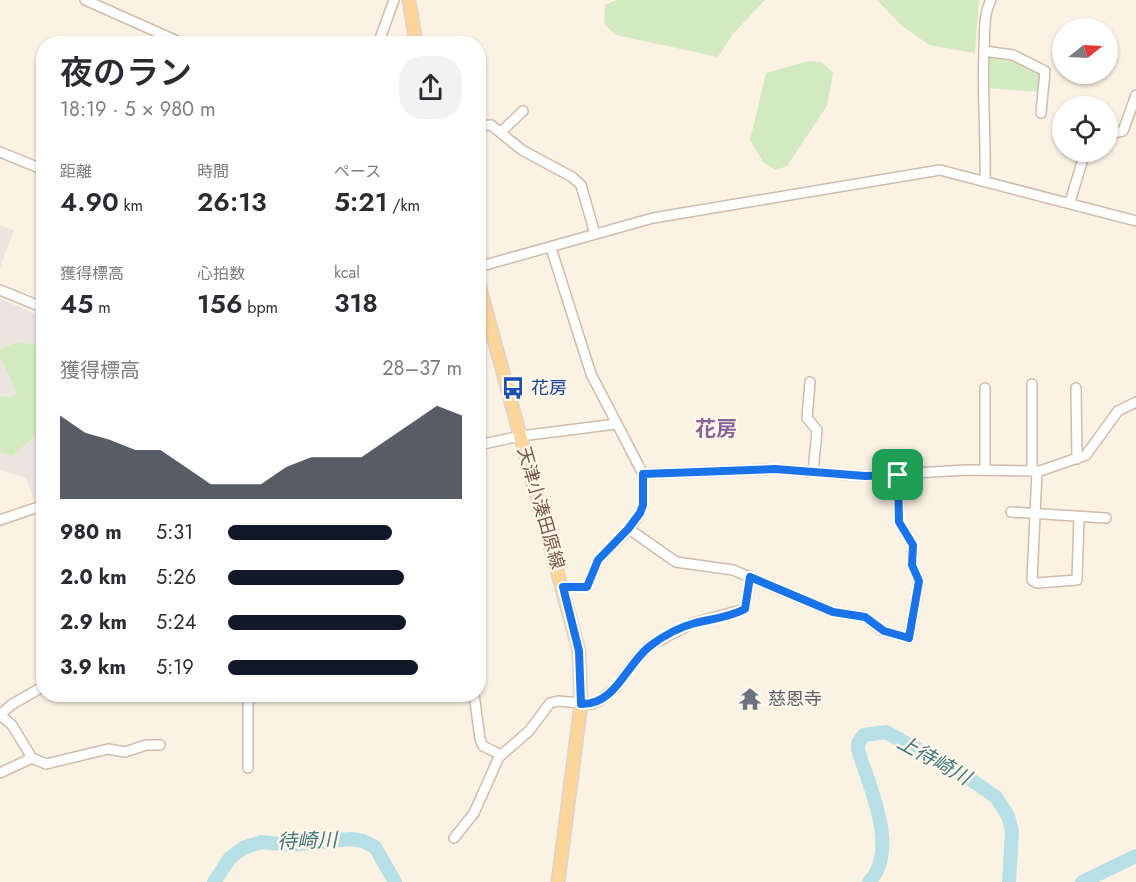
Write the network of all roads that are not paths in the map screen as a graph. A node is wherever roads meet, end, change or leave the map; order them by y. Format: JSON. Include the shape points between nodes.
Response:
{"nodes":[{"id":1,"x":85,"y":0,"type":"edge"},
{"id":2,"x":394,"y":0,"type":"edge"},
{"id":3,"x":409,"y":0,"type":"edge"},
{"id":4,"x":991,"y":0,"type":"edge"},
{"id":5,"x":166,"y":36,"type":"edge"},
{"id":6,"x":381,"y":36,"type":"edge"},
{"id":7,"x":415,"y":36,"type":"edge"},
{"id":8,"x":984,"y":51,"type":"junction"},
{"id":9,"x":1136,"y":95,"type":"edge"},
{"id":10,"x":523,"y":111,"type":"dead end"},
{"id":11,"x":1041,"y":113,"type":"dead end"},
{"id":12,"x":486,"y":125,"type":"edge"},
{"id":13,"x":501,"y":132,"type":"junction"},
{"id":14,"x":1118,"y":132,"type":"edge"},
{"id":15,"x":0,"y":152,"type":"edge"},
{"id":16,"x":1082,"y":162,"type":"edge"},
{"id":17,"x":36,"y":167,"type":"edge"},
{"id":18,"x":985,"y":179,"type":"junction"},
{"id":19,"x":1070,"y":202,"type":"junction"},
{"id":20,"x":1136,"y":221,"type":"edge"},
{"id":21,"x":595,"y":234,"type":"junction"},
{"id":22,"x":551,"y":248,"type":"junction"},
{"id":23,"x":486,"y":265,"type":"edge"},
{"id":24,"x":0,"y":290,"type":"edge"},
{"id":25,"x":36,"y":305,"type":"edge"},
{"id":26,"x":486,"y":310,"type":"edge"},
{"id":27,"x":810,"y":382,"type":"dead end"},
{"id":28,"x":1032,"y":384,"type":"dead end"},
{"id":29,"x":985,"y":388,"type":"dead end"},
{"id":30,"x":1076,"y":388,"type":"dead end"},
{"id":31,"x":1136,"y":402,"type":"edge"},
{"id":32,"x":616,"y":424,"type":"junction"},
{"id":33,"x":521,"y":435,"type":"junction"},
{"id":34,"x":486,"y":443,"type":"edge"},
{"id":35,"x":1077,"y":459,"type":"junction"},
{"id":36,"x":985,"y":470,"type":"junction"},
{"id":37,"x":1035,"y":471,"type":"junction"},
{"id":38,"x":813,"y":472,"type":"junction"},
{"id":39,"x":643,"y":474,"type":"junction"},
{"id":40,"x":898,"y":475,"type":"junction"},
{"id":41,"x":36,"y":509,"type":"edge"},
{"id":42,"x":1011,"y":512,"type":"dead end"},
{"id":43,"x":1035,"y":515,"type":"junction"},
{"id":44,"x":1079,"y":518,"type":"junction"},
{"id":45,"x":1106,"y":518,"type":"dead end"},
{"id":46,"x":0,"y":520,"type":"edge"},
{"id":47,"x":628,"y":529,"type":"junction"},
{"id":48,"x":750,"y":577,"type":"junction"},
{"id":49,"x":563,"y":587,"type":"junction"},
{"id":50,"x":36,"y":691,"type":"edge"},
{"id":51,"x":249,"y":702,"type":"edge"},
{"id":52,"x":475,"y":702,"type":"edge"},
{"id":53,"x":581,"y":704,"type":"junction"},
{"id":54,"x":0,"y":715,"type":"edge"},
{"id":55,"x":160,"y":745,"type":"dead end"},
{"id":56,"x":501,"y":755,"type":"junction"},
{"id":57,"x":32,"y":758,"type":"junction"},
{"id":58,"x":248,"y":768,"type":"dead end"},
{"id":59,"x":0,"y":773,"type":"edge"},
{"id":60,"x":454,"y":838,"type":"dead end"},
{"id":61,"x":558,"y":882,"type":"edge"}],
"edges":[{"from":1,"to":5,"type":"street"},
{"from":2,"to":6,"type":"street"},
{"from":3,"to":7,"type":"main road"},
{"from":4,"to":8,"type":"street","via":[[985,20]]},
{"from":8,"to":11,"type":"street","via":[[1013,55],[1045,71]]},
{"from":8,"to":18,"type":"street"},
{"from":9,"to":14,"type":"street","via":[[1123,131]]},
{"from":10,"to":13,"type":"street"},
{"from":12,"to":13,"type":"street"},
{"from":13,"to":21,"type":"street","via":[[522,150],[580,185]]},
{"from":15,"to":17,"type":"street"},
{"from":16,"to":19,"type":"street"},
{"from":18,"to":19,"type":"street"},
{"from":18,"to":21,"type":"street","via":[[940,170],[653,218]]},
{"from":19,"to":20,"type":"street"},
{"from":21,"to":22,"type":"street"},
{"from":22,"to":23,"type":"street"},
{"from":22,"to":32,"type":"street","via":[[591,374]]},
{"from":24,"to":25,"type":"street"},
{"from":26,"to":33,"type":"main road","name":"天津小湊田原線"},
{"from":27,"to":38,"type":"street","via":[[807,418],[817,430]]},
{"from":28,"to":37,"type":"street"},
{"from":29,"to":36,"type":"street"},
{"from":30,"to":35,"type":"street"},
{"from":31,"to":35,"type":"street","via":[[1118,411],[1086,455]]},
{"from":32,"to":33,"type":"street"},
{"from":32,"to":39,"type":"street"},
{"from":33,"to":34,"type":"street"},
{"from":33,"to":49,"type":"main road","name":"天津小湊田原線"},
{"from":35,"to":37,"type":"street"},
{"from":36,"to":37,"type":"street"},
{"from":36,"to":40,"type":"street"},
{"from":37,"to":43,"type":"street"},
{"from":38,"to":39,"type":"street","via":[[775,469]]},
{"from":38,"to":40,"type":"street"},
{"from":39,"to":47,"type":"street","via":[[643,505]]},
{"from":40,"to":48,"type":"street","via":[[899,522],[913,545],[912,565],[919,581],[909,638],[884,631],[865,617],[833,612]]},
{"from":41,"to":46,"type":"street"},
{"from":42,"to":43,"type":"street"},
{"from":43,"to":44,"type":"street"},
{"from":43,"to":44,"type":"street","via":[[1032,580],[1037,582],[1077,580]]},
{"from":44,"to":45,"type":"street"},
{"from":47,"to":48,"type":"street","via":[[676,562],[733,570]]},
{"from":47,"to":49,"type":"street","via":[[598,560],[587,587]]},
{"from":48,"to":53,"type":"street","via":[[745,609],[678,629],[649,646],[616,687],[599,701]]},
{"from":49,"to":53,"type":"main road","name":"天津小湊田原線","via":[[579,651]]},
{"from":50,"to":54,"type":"street"},
{"from":51,"to":58,"type":"street"},
{"from":52,"to":56,"type":"street","via":[[480,740],[483,746]]},
{"from":53,"to":56,"type":"street","via":[[550,704],[529,731]]},
{"from":53,"to":61,"type":"main road","name":"天津小湊田原線"},
{"from":54,"to":57,"type":"street","via":[[12,725]]},
{"from":55,"to":57,"type":"street","via":[[125,752],[94,752],[46,764]]},
{"from":56,"to":60,"type":"street","via":[[474,813]]},
{"from":57,"to":59,"type":"street"}]}
